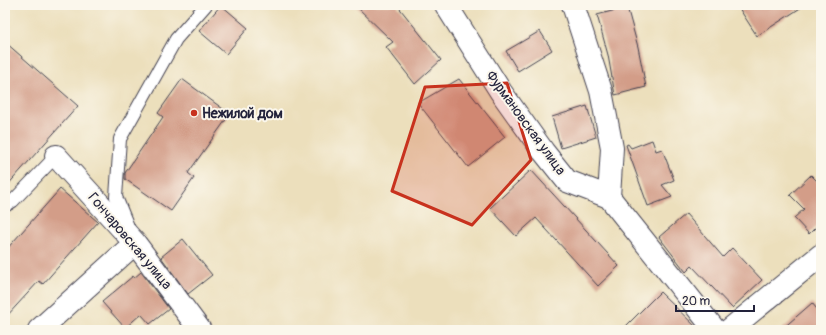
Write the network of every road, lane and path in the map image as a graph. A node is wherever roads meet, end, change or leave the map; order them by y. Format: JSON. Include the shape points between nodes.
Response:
{"nodes":[{"id":1,"x":206,"y":5,"type":"edge"},
{"id":2,"x":446,"y":5,"type":"edge"},
{"id":3,"x":573,"y":5,"type":"edge"},
{"id":4,"x":56,"y":156,"type":"joint"},
{"id":5,"x":609,"y":197,"type":"junction"},
{"id":6,"x":5,"y":206,"type":"edge"},
{"id":7,"x":135,"y":243,"type":"junction"},
{"id":8,"x":821,"y":255,"type":"edge"},
{"id":9,"x":39,"y":330,"type":"edge"},
{"id":10,"x":200,"y":330,"type":"edge"},
{"id":11,"x":715,"y":330,"type":"edge"},
{"id":12,"x":729,"y":330,"type":"edge"}],
"edges":[{"from":1,"to":7,"type":"lane","via":[[176,39],[120,139],[116,197]]},
{"from":2,"to":5,"type":"street","name":"Фурмановская улица","via":[[501,92],[567,181]]},
{"from":3,"to":5,"type":"street","via":[[600,91],[612,148]]},
{"from":4,"to":6,"type":"lane","via":[[13,201]]},
{"from":4,"to":7,"type":"street","name":"Гончаровская улица"},
{"from":5,"to":11,"type":"street"},
{"from":7,"to":9,"type":"street"},
{"from":7,"to":10,"type":"street","name":"Гончаровская улица"},
{"from":8,"to":12,"type":"street"}]}
